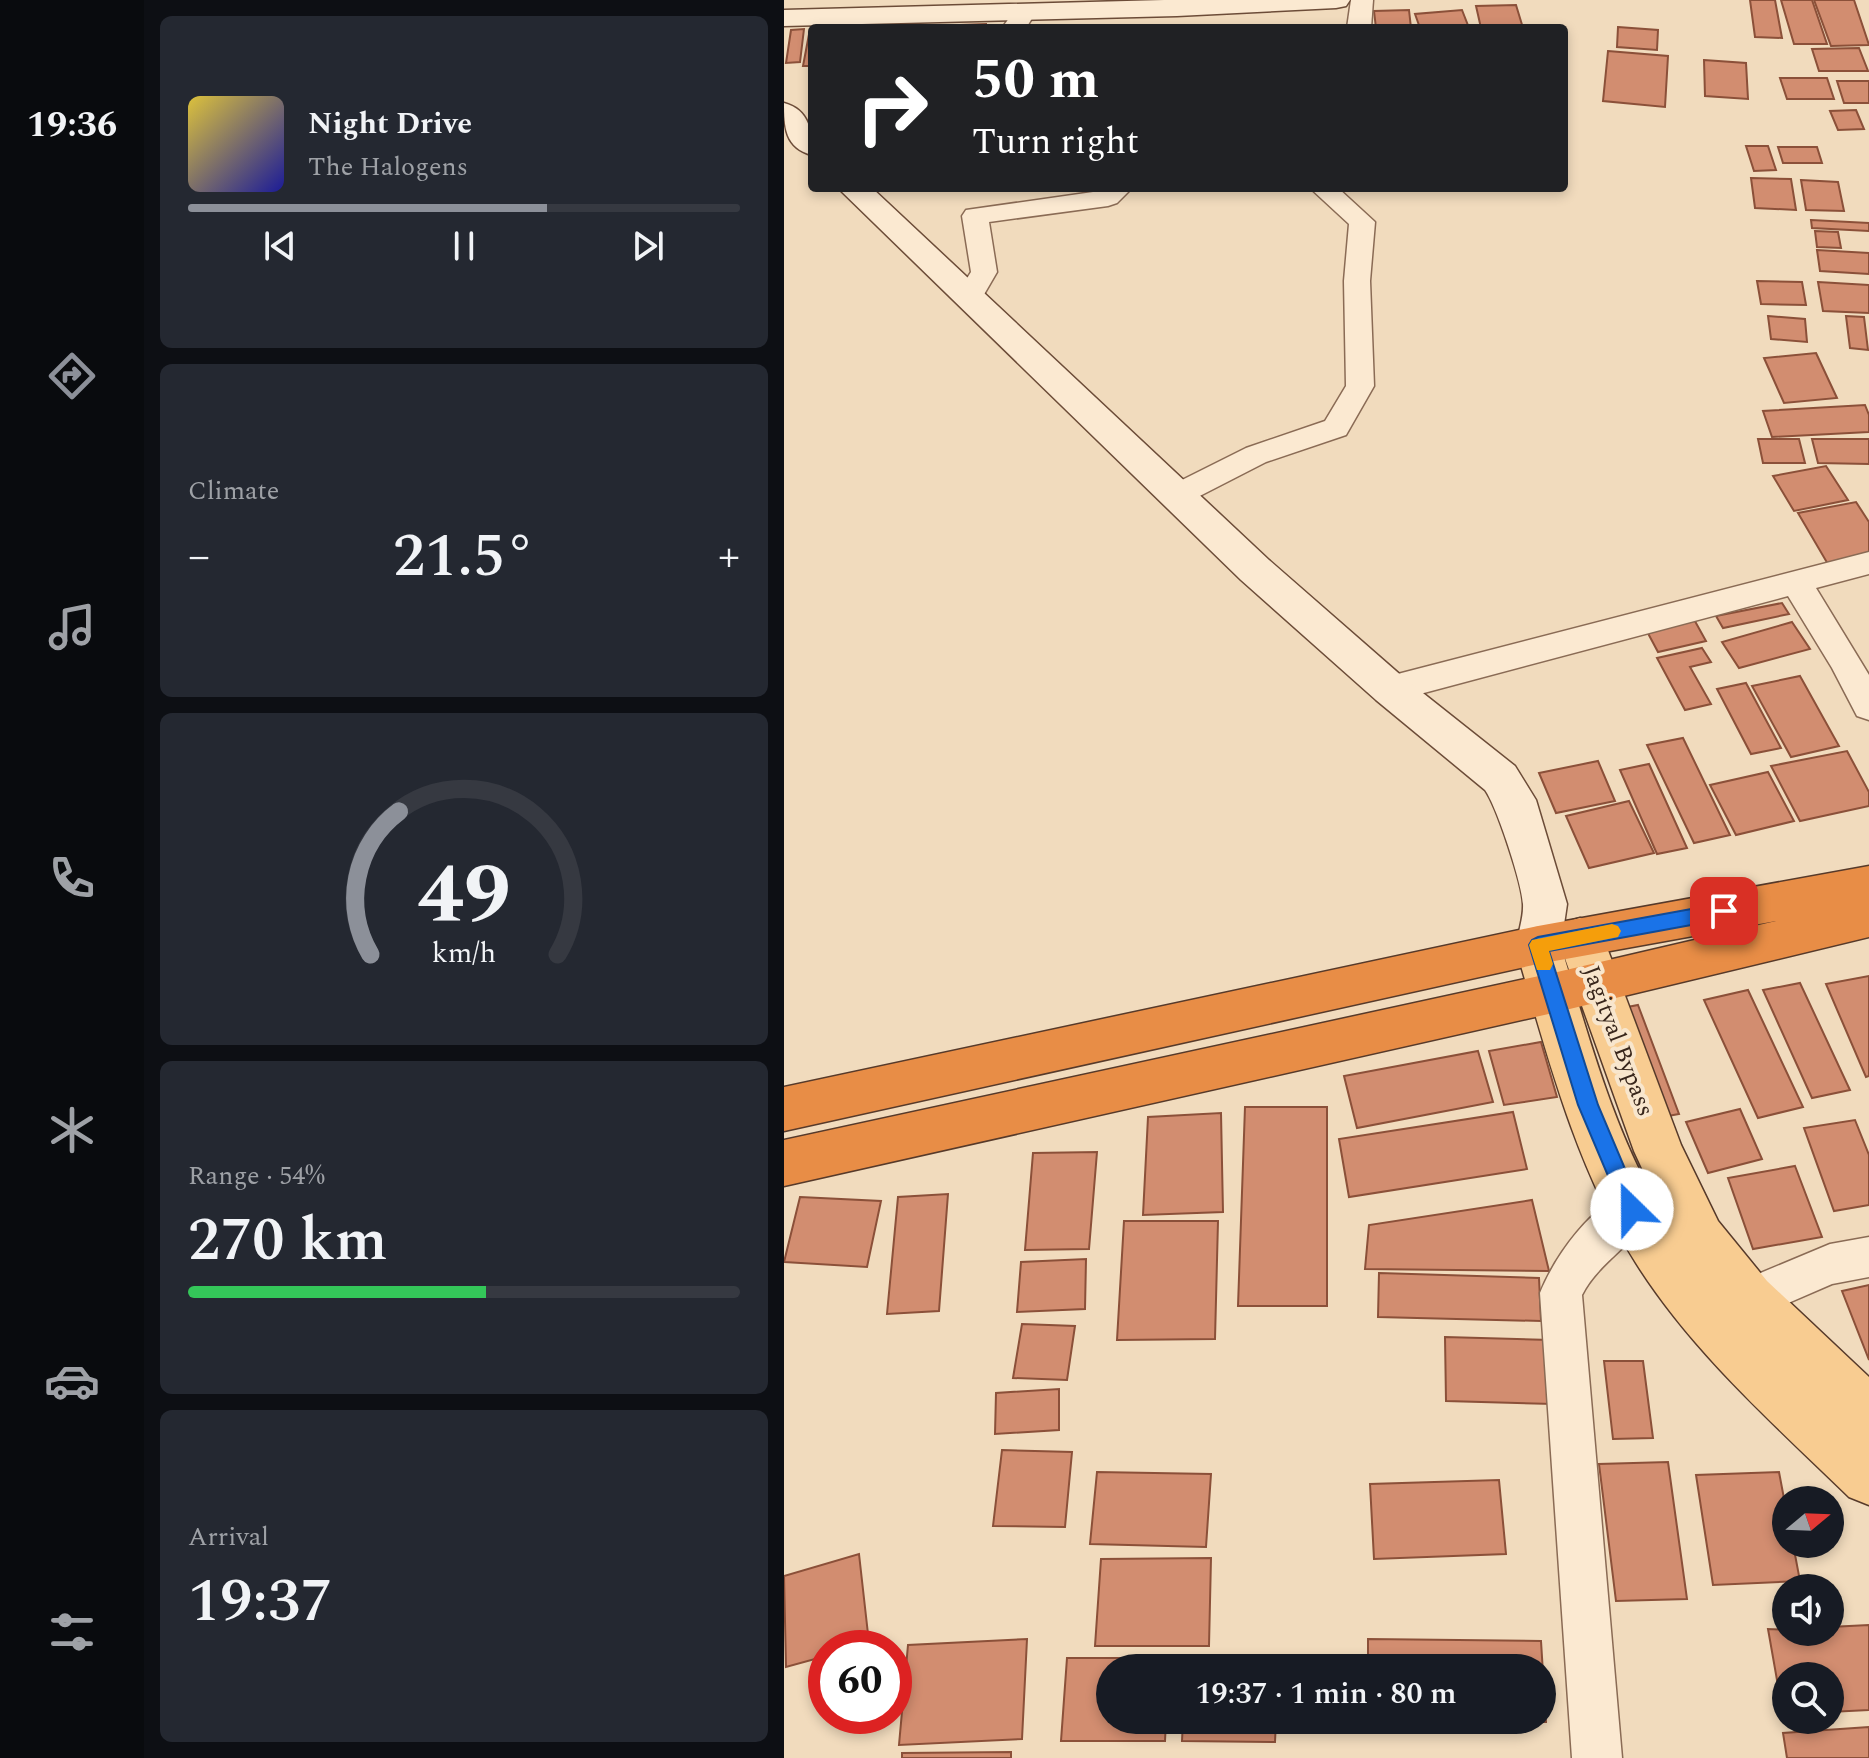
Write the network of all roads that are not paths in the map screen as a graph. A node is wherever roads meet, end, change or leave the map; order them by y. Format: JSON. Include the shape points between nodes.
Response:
{"nodes":[{"id":1,"x":1156,"y":0,"type":"edge"},
{"id":2,"x":1336,"y":0,"type":"edge"},
{"id":3,"x":1362,"y":0,"type":"edge"},
{"id":4,"x":784,"y":10,"type":"edge"},
{"id":5,"x":784,"y":18,"type":"edge"},
{"id":6,"x":1019,"y":20,"type":"edge"},
{"id":7,"x":1359,"y":24,"type":"edge"},
{"id":8,"x":784,"y":112,"type":"edge"},
{"id":9,"x":808,"y":141,"type":"edge"},
{"id":10,"x":858,"y":192,"type":"edge"},
{"id":11,"x":1115,"y":192,"type":"edge"},
{"id":12,"x":1328,"y":192,"type":"edge"},
{"id":13,"x":1022,"y":198,"type":"edge"},
{"id":14,"x":969,"y":297,"type":"junction"},
{"id":15,"x":1179,"y":494,"type":"junction"},
{"id":16,"x":1869,"y":563,"type":"edge"},
{"id":17,"x":1796,"y":582,"type":"junction"},
{"id":18,"x":1390,"y":689,"type":"junction"},
{"id":19,"x":1869,"y":707,"type":"edge"},
{"id":20,"x":1869,"y":885,"type":"edge"},
{"id":21,"x":1869,"y":918,"type":"edge"},
{"id":22,"x":1562,"y":952,"type":"junction"},
{"id":23,"x":784,"y":1109,"type":"edge"},
{"id":24,"x":784,"y":1163,"type":"edge"},
{"id":25,"x":1632,"y":1209,"type":"junction"},
{"id":26,"x":1869,"y":1257,"type":"edge"},
{"id":27,"x":1749,"y":1299,"type":"junction"},
{"id":28,"x":1869,"y":1413,"type":"edge"},
{"id":29,"x":1869,"y":1477,"type":"edge"},
{"id":30,"x":1597,"y":1758,"type":"edge"}],
"edges":[{"from":1,"to":4,"type":"main road"},
{"from":2,"to":6,"type":"main road"},
{"from":3,"to":7,"type":"street"},
{"from":5,"to":6,"type":"main road"},
{"from":8,"to":9,"type":"main road"},
{"from":10,"to":14,"type":"main road"},
{"from":11,"to":13,"type":"street","via":[[1108,198]]},
{"from":12,"to":15,"type":"street","via":[[1362,222],[1357,281],[1360,386],[1336,428],[1256,455]]},
{"from":13,"to":14,"type":"street","via":[[975,216],[984,272]]},
{"from":14,"to":15,"type":"main road"},
{"from":15,"to":18,"type":"main road","via":[[1255,570]]},
{"from":16,"to":17,"type":"street"},
{"from":17,"to":18,"type":"street"},
{"from":17,"to":19,"type":"street"},
{"from":18,"to":22,"type":"main road","via":[[1500,778],[1515,800]]},
{"from":20,"to":22,"type":"highway"},
{"from":21,"to":22,"type":"highway"},
{"from":22,"to":23,"type":"highway"},
{"from":22,"to":24,"type":"highway"},
{"from":22,"to":25,"type":"main road","name":"Jagityal Bypass","via":[[1588,1105]]},
{"from":22,"to":27,"type":"main road","name":"Jagityal Bypass","via":[[1700,1238]]},
{"from":25,"to":29,"type":"main road","name":"Jagityal Bypass","via":[[1723,1333]]},
{"from":25,"to":30,"type":"street","via":[[1577,1262],[1561,1293]]},
{"from":26,"to":27,"type":"street","via":[[1830,1264]]},
{"from":27,"to":28,"type":"main road","name":"Jagityal Bypass"}]}
